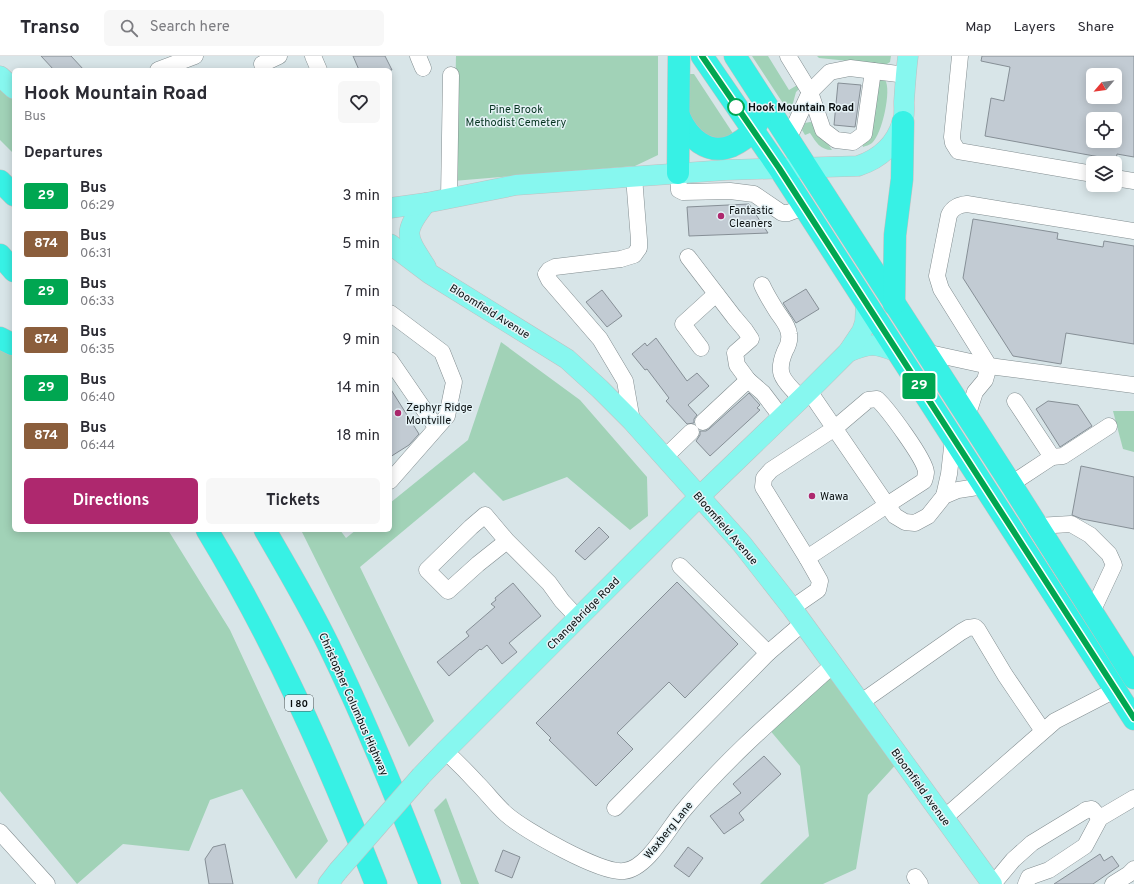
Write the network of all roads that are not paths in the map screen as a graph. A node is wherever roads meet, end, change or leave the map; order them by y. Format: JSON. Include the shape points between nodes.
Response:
{"nodes":[{"id":1,"x":194,"y":56,"type":"edge"},
{"id":2,"x":279,"y":56,"type":"edge"},
{"id":3,"x":313,"y":56,"type":"edge"},
{"id":4,"x":679,"y":56,"type":"edge"},
{"id":5,"x":702,"y":56,"type":"edge"},
{"id":6,"x":788,"y":56,"type":"edge"},
{"id":7,"x":960,"y":56,"type":"edge"},
{"id":8,"x":740,"y":61,"type":"edge"},
{"id":9,"x":262,"y":63,"type":"edge"},
{"id":10,"x":907,"y":65,"type":"edge"},
{"id":11,"x":163,"y":68,"type":"edge"},
{"id":12,"x":318,"y":68,"type":"edge"},
{"id":13,"x":873,"y":71,"type":"junction"},
{"id":14,"x":451,"y":75,"type":"dead end"},
{"id":15,"x":0,"y":76,"type":"edge"},
{"id":16,"x":12,"y":87,"type":"edge"},
{"id":17,"x":810,"y":92,"type":"junction"},
{"id":18,"x":766,"y":106,"type":"junction"},
{"id":19,"x":679,"y":116,"type":"junction"},
{"id":20,"x":903,"y":122,"type":"junction"},
{"id":21,"x":753,"y":131,"type":"junction"},
{"id":22,"x":788,"y":140,"type":"junction"},
{"id":23,"x":779,"y":168,"type":"junction"},
{"id":24,"x":806,"y":168,"type":"junction"},
{"id":25,"x":1086,"y":173,"type":"edge"},
{"id":26,"x":678,"y":174,"type":"junction"},
{"id":27,"x":634,"y":176,"type":"junction"},
{"id":28,"x":1122,"y":179,"type":"edge"},
{"id":29,"x":0,"y":181,"type":"edge"},
{"id":30,"x":1134,"y":181,"type":"edge"},
{"id":31,"x":12,"y":194,"type":"edge"},
{"id":32,"x":449,"y":198,"type":"junction"},
{"id":33,"x":426,"y":203,"type":"junction"},
{"id":34,"x":804,"y":207,"type":"junction"},
{"id":35,"x":392,"y":208,"type":"edge"},
{"id":36,"x":1134,"y":232,"type":"edge"},
{"id":37,"x":392,"y":246,"type":"edge"},
{"id":38,"x":0,"y":255,"type":"edge"},
{"id":39,"x":392,"y":257,"type":"edge"},
{"id":40,"x":688,"y":257,"type":"dead end"},
{"id":41,"x":12,"y":269,"type":"edge"},
{"id":42,"x":430,"y":274,"type":"junction"},
{"id":43,"x":762,"y":286,"type":"dead end"},
{"id":44,"x":716,"y":294,"type":"junction"},
{"id":45,"x":866,"y":304,"type":"junction"},
{"id":46,"x":894,"y":304,"type":"junction"},
{"id":47,"x":392,"y":314,"type":"edge"},
{"id":48,"x":701,"y":348,"type":"dead end"},
{"id":49,"x":848,"y":352,"type":"junction"},
{"id":50,"x":897,"y":352,"type":"junction"},
{"id":51,"x":925,"y":352,"type":"junction"},
{"id":52,"x":392,"y":363,"type":"edge"},
{"id":53,"x":989,"y":366,"type":"junction"},
{"id":54,"x":748,"y":380,"type":"junction"},
{"id":55,"x":1134,"y":386,"type":"edge"},
{"id":56,"x":805,"y":395,"type":"junction"},
{"id":57,"x":1015,"y":401,"type":"dead end"},
{"id":58,"x":967,"y":416,"type":"junction"},
{"id":59,"x":782,"y":418,"type":"junction"},
{"id":60,"x":632,"y":422,"type":"junction"},
{"id":61,"x":1109,"y":426,"type":"dead end"},
{"id":62,"x":436,"y":427,"type":"junction"},
{"id":63,"x":835,"y":428,"type":"junction"},
{"id":64,"x":954,"y":439,"type":"junction"},
{"id":65,"x":1052,"y":457,"type":"junction"},
{"id":66,"x":664,"y":458,"type":"junction"},
{"id":67,"x":392,"y":479,"type":"edge"},
{"id":68,"x":1011,"y":484,"type":"junction"},
{"id":69,"x":984,"y":486,"type":"junction"},
{"id":70,"x":944,"y":496,"type":"junction"},
{"id":71,"x":699,"y":497,"type":"junction"},
{"id":72,"x":887,"y":504,"type":"junction"},
{"id":73,"x":1037,"y":526,"type":"junction"},
{"id":74,"x":208,"y":532,"type":"edge"},
{"id":75,"x":266,"y":532,"type":"edge"},
{"id":76,"x":507,"y":541,"type":"junction"},
{"id":77,"x":808,"y":558,"type":"junction"},
{"id":78,"x":680,"y":566,"type":"dead end"},
{"id":79,"x":1092,"y":612,"type":"junction"},
{"id":80,"x":798,"y":615,"type":"junction"},
{"id":81,"x":578,"y":618,"type":"junction"},
{"id":82,"x":768,"y":653,"type":"junction"},
{"id":83,"x":833,"y":665,"type":"junction"},
{"id":84,"x":1134,"y":678,"type":"edge"},
{"id":85,"x":1115,"y":690,"type":"junction"},
{"id":86,"x":860,"y":703,"type":"junction"},
{"id":87,"x":1134,"y":718,"type":"edge"},
{"id":88,"x":1043,"y":731,"type":"junction"},
{"id":89,"x":445,"y":751,"type":"junction"},
{"id":90,"x":1134,"y":798,"type":"edge"},
{"id":91,"x":615,"y":808,"type":"dead end"},
{"id":92,"x":944,"y":818,"type":"junction"},
{"id":93,"x":1100,"y":818,"type":"junction"},
{"id":94,"x":0,"y":832,"type":"edge"},
{"id":95,"x":1134,"y":869,"type":"edge"},
{"id":96,"x":333,"y":877,"type":"edge"},
{"id":97,"x":47,"y":884,"type":"edge"},
{"id":98,"x":376,"y":884,"type":"edge"},
{"id":99,"x":430,"y":884,"type":"edge"},
{"id":100,"x":993,"y":884,"type":"edge"},
{"id":101,"x":1026,"y":884,"type":"edge"},
{"id":102,"x":1113,"y":884,"type":"edge"}],
"edges":[{"from":1,"to":11,"type":"street"},
{"from":2,"to":9,"type":"street"},
{"from":3,"to":12,"type":"street"},
{"from":4,"to":19,"type":"highway"},
{"from":5,"to":21,"type":"highway"},
{"from":6,"to":17,"type":"street"},
{"from":7,"to":25,"type":"street","via":[[952,137],[958,151]]},
{"from":8,"to":18,"type":"highway"},
{"from":10,"to":13,"type":"street"},
{"from":10,"to":20,"type":"main road"},
{"from":13,"to":17,"type":"street","via":[[850,68],[830,72]]},
{"from":13,"to":17,"type":"street","via":[[864,134],[853,142],[836,140],[823,130]]},
{"from":14,"to":32,"type":"street"},
{"from":15,"to":16,"type":"main road"},
{"from":17,"to":22,"type":"street"},
{"from":18,"to":21,"type":"highway"},
{"from":18,"to":22,"type":"highway"},
{"from":19,"to":21,"type":"highway","via":[[694,139],[709,148],[719,149],[741,142]]},
{"from":19,"to":26,"type":"highway"},
{"from":20,"to":24,"type":"main road","via":[[889,148],[869,162],[858,166]]},
{"from":20,"to":46,"type":"highway","via":[[902,179],[895,235]]},
{"from":21,"to":23,"type":"highway"},
{"from":22,"to":24,"type":"highway"},
{"from":23,"to":24,"type":"main road"},
{"from":23,"to":26,"type":"main road"},
{"from":23,"to":34,"type":"highway"},
{"from":24,"to":46,"type":"highway"},
{"from":26,"to":27,"type":"main road"},
{"from":26,"to":34,"type":"street","via":[[679,190],[683,192],[730,191],[754,194],[782,213]]},
{"from":27,"to":32,"type":"main road","via":[[516,185]]},
{"from":27,"to":60,"type":"street","via":[[639,240],[639,248],[634,255],[621,259],[555,267],[546,274],[600,339],[625,381]]},
{"from":28,"to":30,"type":"street"},
{"from":29,"to":31,"type":"highway"},
{"from":32,"to":33,"type":"main road"},
{"from":33,"to":35,"type":"main road"},
{"from":33,"to":42,"type":"main road","via":[[410,225],[410,236],[413,246]]},
{"from":34,"to":45,"type":"highway"},
{"from":36,"to":53,"type":"street","via":[[967,204],[952,210],[949,214],[937,276],[938,283]]},
{"from":37,"to":42,"type":"main road","name":"Bloomfield Avenue"},
{"from":38,"to":41,"type":"highway"},
{"from":39,"to":42,"type":"main road"},
{"from":40,"to":44,"type":"street"},
{"from":42,"to":60,"type":"main road","name":"Bloomfield Avenue","via":[[566,359]]},
{"from":43,"to":56,"type":"street","via":[[790,334],[780,370],[783,377]]},
{"from":44,"to":48,"type":"street","via":[[683,324]]},
{"from":44,"to":54,"type":"street","via":[[751,339],[735,353],[737,365]]},
{"from":45,"to":49,"type":"main road","name":"Changebridge Road","via":[[862,331]]},
{"from":45,"to":50,"type":"highway"},
{"from":46,"to":51,"type":"highway"},
{"from":47,"to":62,"type":"street","via":[[442,352],[454,382],[447,416]]},
{"from":49,"to":50,"type":"main road","name":"Changebridge Road","via":[[869,345]]},
{"from":49,"to":56,"type":"main road","name":"Changebridge Road"},
{"from":50,"to":64,"type":"highway"},
{"from":51,"to":53,"type":"street"},
{"from":51,"to":58,"type":"highway"},
{"from":52,"to":62,"type":"street"},
{"from":53,"to":55,"type":"street"},
{"from":53,"to":58,"type":"street","via":[[984,380],[975,392]]},
{"from":54,"to":59,"type":"street","via":[[763,393]]},
{"from":54,"to":66,"type":"street"},
{"from":56,"to":59,"type":"main road","name":"Changebridge Road"},
{"from":56,"to":63,"type":"street"},
{"from":57,"to":65,"type":"street"},
{"from":58,"to":68,"type":"highway"},
{"from":59,"to":71,"type":"main road","name":"Changebridge Road"},
{"from":60,"to":66,"type":"main road","name":"Bloomfield Avenue"},
{"from":61,"to":65,"type":"street","via":[[1063,456]]},
{"from":62,"to":67,"type":"street"},
{"from":63,"to":72,"type":"street"},
{"from":63,"to":72,"type":"street","via":[[868,400],[877,399],[886,406],[926,472],[924,481]]},
{"from":63,"to":77,"type":"street","via":[[771,470],[764,478],[763,487]]},
{"from":64,"to":69,"type":"highway"},
{"from":64,"to":70,"type":"street"},
{"from":65,"to":68,"type":"street"},
{"from":66,"to":71,"type":"main road","name":"Bloomfield Avenue"},
{"from":68,"to":73,"type":"highway"},
{"from":69,"to":70,"type":"street","via":[[958,490]]},
{"from":69,"to":85,"type":"highway"},
{"from":70,"to":72,"type":"street","via":[[928,516],[915,523],[905,522],[895,516]]},
{"from":71,"to":80,"type":"main road","name":"Bloomfield Avenue","via":[[742,544]]},
{"from":71,"to":81,"type":"main road","name":"Changebridge Road"},
{"from":72,"to":77,"type":"street"},
{"from":73,"to":79,"type":"highway"},
{"from":73,"to":79,"type":"street","via":[[1071,524],[1090,535],[1109,554],[1114,565]]},
{"from":74,"to":98,"type":"highway","number":"I 80","via":[[242,591],[304,713]]},
{"from":75,"to":99,"type":"highway","name":"Christopher Columbus Highway","via":[[331,651],[370,737]]},
{"from":76,"to":76,"type":"street","via":[[485,515],[427,570],[448,591]]},
{"from":76,"to":81,"type":"street","via":[[549,583]]},
{"from":77,"to":80,"type":"street","via":[[820,581],[818,590]]},
{"from":78,"to":82,"type":"street"},
{"from":79,"to":84,"type":"highway"},
{"from":80,"to":82,"type":"street"},
{"from":80,"to":83,"type":"main road","name":"Bloomfield Avenue"},
{"from":81,"to":89,"type":"main road","name":"Changebridge Road"},
{"from":82,"to":91,"type":"street"},
{"from":83,"to":86,"type":"main road","name":"Bloomfield Avenue"},
{"from":83,"to":89,"type":"street","name":"Waxberg Lane","via":[[745,744],[716,774],[639,865],[623,872],[571,854],[506,814]]},
{"from":85,"to":87,"type":"highway"},
{"from":85,"to":88,"type":"street","via":[[1055,721]]},
{"from":86,"to":88,"type":"street","via":[[961,632],[975,627]]},
{"from":86,"to":92,"type":"main road","name":"Bloomfield Avenue"},
{"from":88,"to":92,"type":"street"},
{"from":89,"to":96,"type":"main road","name":"Changebridge Road","bridge":true},
{"from":90,"to":93,"type":"street"},
{"from":92,"to":100,"type":"main road","name":"Bloomfield Avenue"},
{"from":93,"to":100,"type":"street","via":[[1092,809],[1083,812],[1032,843],[1013,860]]},
{"from":93,"to":101,"type":"street","via":[[1085,846],[1049,870],[1029,877]]},
{"from":94,"to":97,"type":"street"},
{"from":95,"to":102,"type":"street"}]}
